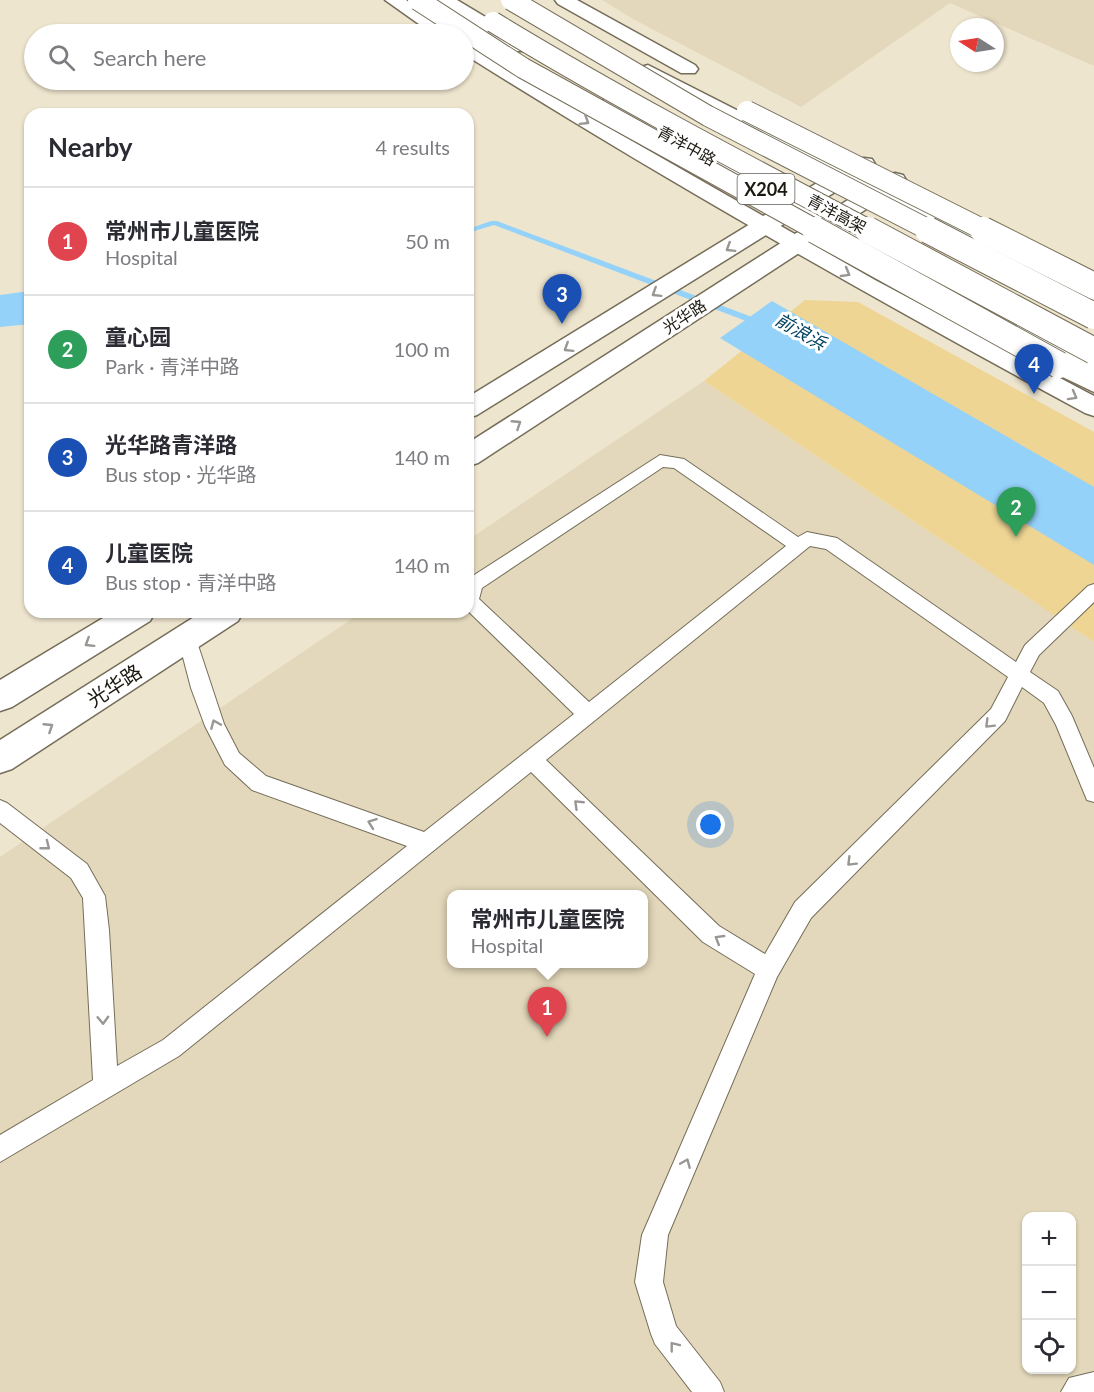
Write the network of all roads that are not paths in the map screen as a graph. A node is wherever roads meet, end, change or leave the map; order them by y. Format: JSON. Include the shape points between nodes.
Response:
{"nodes":[{"id":1,"x":394,"y":0,"type":"edge"},
{"id":2,"x":418,"y":0,"type":"edge"},
{"id":3,"x":444,"y":0,"type":"edge"},
{"id":4,"x":458,"y":0,"type":"edge"},
{"id":5,"x":564,"y":0,"type":"edge"},
{"id":6,"x":526,"y":1,"type":"edge"},
{"id":7,"x":430,"y":24,"type":"edge"},
{"id":8,"x":455,"y":24,"type":"edge"},
{"id":9,"x":474,"y":36,"type":"edge"},
{"id":10,"x":474,"y":52,"type":"edge"},
{"id":11,"x":700,"y":76,"type":"dead end"},
{"id":12,"x":731,"y":93,"type":"dead end"},
{"id":13,"x":868,"y":161,"type":"junction"},
{"id":14,"x":847,"y":175,"type":"junction"},
{"id":15,"x":899,"y":177,"type":"junction"},
{"id":16,"x":878,"y":191,"type":"junction"},
{"id":17,"x":797,"y":206,"type":"junction"},
{"id":18,"x":829,"y":223,"type":"junction"},
{"id":19,"x":765,"y":226,"type":"junction"},
{"id":20,"x":796,"y":244,"type":"junction"},
{"id":21,"x":1094,"y":272,"type":"edge"},
{"id":22,"x":1094,"y":286,"type":"edge"},
{"id":23,"x":1094,"y":301,"type":"edge"},
{"id":24,"x":1094,"y":316,"type":"edge"},
{"id":25,"x":1094,"y":351,"type":"edge"},
{"id":26,"x":1094,"y":366,"type":"edge"},
{"id":27,"x":1094,"y":383,"type":"edge"},
{"id":28,"x":474,"y":405,"type":"edge"},
{"id":29,"x":1094,"y":407,"type":"edge"},
{"id":30,"x":474,"y":452,"type":"edge"},
{"id":31,"x":798,"y":546,"type":"junction"},
{"id":32,"x":474,"y":584,"type":"edge"},
{"id":33,"x":1094,"y":591,"type":"edge"},
{"id":34,"x":474,"y":606,"type":"edge"},
{"id":35,"x":129,"y":618,"type":"edge"},
{"id":36,"x":218,"y":618,"type":"edge"},
{"id":37,"x":187,"y":638,"type":"junction"},
{"id":38,"x":1021,"y":675,"type":"junction"},
{"id":39,"x":0,"y":698,"type":"edge"},
{"id":40,"x":588,"y":714,"type":"junction"},
{"id":41,"x":0,"y":758,"type":"edge"},
{"id":42,"x":532,"y":759,"type":"junction"},
{"id":43,"x":1094,"y":793,"type":"edge"},
{"id":44,"x":0,"y":810,"type":"edge"},
{"id":45,"x":427,"y":843,"type":"junction"},
{"id":46,"x":769,"y":969,"type":"junction"},
{"id":47,"x":106,"y":1086,"type":"junction"},
{"id":48,"x":0,"y":1149,"type":"edge"},
{"id":49,"x":1094,"y":1386,"type":"edge"},
{"id":50,"x":710,"y":1392,"type":"edge"},
{"id":51,"x":1075,"y":1392,"type":"edge"}],
"edges":[{"from":1,"to":7,"type":"main road"},
{"from":2,"to":8,"type":"main road","bridge":true},
{"from":3,"to":17,"type":"main road","name":"青洋中路","number":"X204","via":[[677,141]]},
{"from":4,"to":25,"type":"main road","name":"青洋高架","bridge":true,"via":[[651,113]]},
{"from":5,"to":11,"type":"main road"},
{"from":6,"to":14,"type":"main road","number":"X204","via":[[690,94]]},
{"from":6,"to":22,"type":"main road","bridge":true,"via":[[602,35]]},
{"from":6,"to":24,"type":"main road","name":"青洋高架","bridge":true,"via":[[708,116]]},
{"from":9,"to":27,"type":"main road","bridge":true,"via":[[533,74]]},
{"from":10,"to":19,"type":"main road","one_way":true},
{"from":12,"to":13,"type":"main road"},
{"from":13,"to":14,"type":"main road","name":"光华路"},
{"from":13,"to":15,"type":"main road"},
{"from":14,"to":16,"type":"main road","number":"X204"},
{"from":14,"to":17,"type":"main road","name":"光华路"},
{"from":15,"to":16,"type":"main road","name":"光华路"},
{"from":15,"to":21,"type":"main road"},
{"from":16,"to":18,"type":"main road","name":"光华路"},
{"from":16,"to":23,"type":"main road","number":"X204"},
{"from":17,"to":18,"type":"main road","name":"青洋中路","number":"X204"},
{"from":17,"to":19,"type":"main road","name":"光华路"},
{"from":18,"to":20,"type":"main road","name":"光华路"},
{"from":18,"to":26,"type":"main road","name":"青洋中路","number":"X204"},
{"from":19,"to":20,"type":"main road"},
{"from":19,"to":28,"type":"main road","name":"光华路","one_way":true},
{"from":20,"to":29,"type":"main road","one_way":true},
{"from":30,"to":20,"type":"main road","name":"光华路","one_way":true},
{"from":31,"to":32,"type":"lane","via":[[678,463],[660,461]]},
{"from":31,"to":38,"type":"lane","via":[[807,539],[831,543]]},
{"from":31,"to":40,"type":"lane"},
{"from":33,"to":38,"type":"lane","via":[[1032,650]]},
{"from":34,"to":40,"type":"lane"},
{"from":35,"to":39,"type":"main road","one_way":true},
{"from":36,"to":37,"type":"main road","name":"光华路"},
{"from":41,"to":37,"type":"main road","name":"光华路","one_way":true},
{"from":45,"to":37,"type":"lane","one_way":true,"via":[[259,783],[232,759],[215,726]]},
{"from":38,"to":43,"type":"lane","via":[[1051,697]]},
{"from":38,"to":46,"type":"lane","one_way":true,"via":[[998,715],[803,910]]},
{"from":40,"to":42,"type":"lane"},
{"from":42,"to":45,"type":"lane"},
{"from":46,"to":42,"type":"lane","one_way":true,"via":[[711,934]]},
{"from":44,"to":47,"type":"lane","one_way":true,"via":[[79,871],[94,896]]},
{"from":45,"to":47,"type":"lane","via":[[171,1048]]},
{"from":50,"to":46,"type":"lane","one_way":true,"via":[[665,1334],[649,1282],[653,1247]]},
{"from":47,"to":48,"type":"lane"},
{"from":49,"to":51,"type":"lane"}]}
